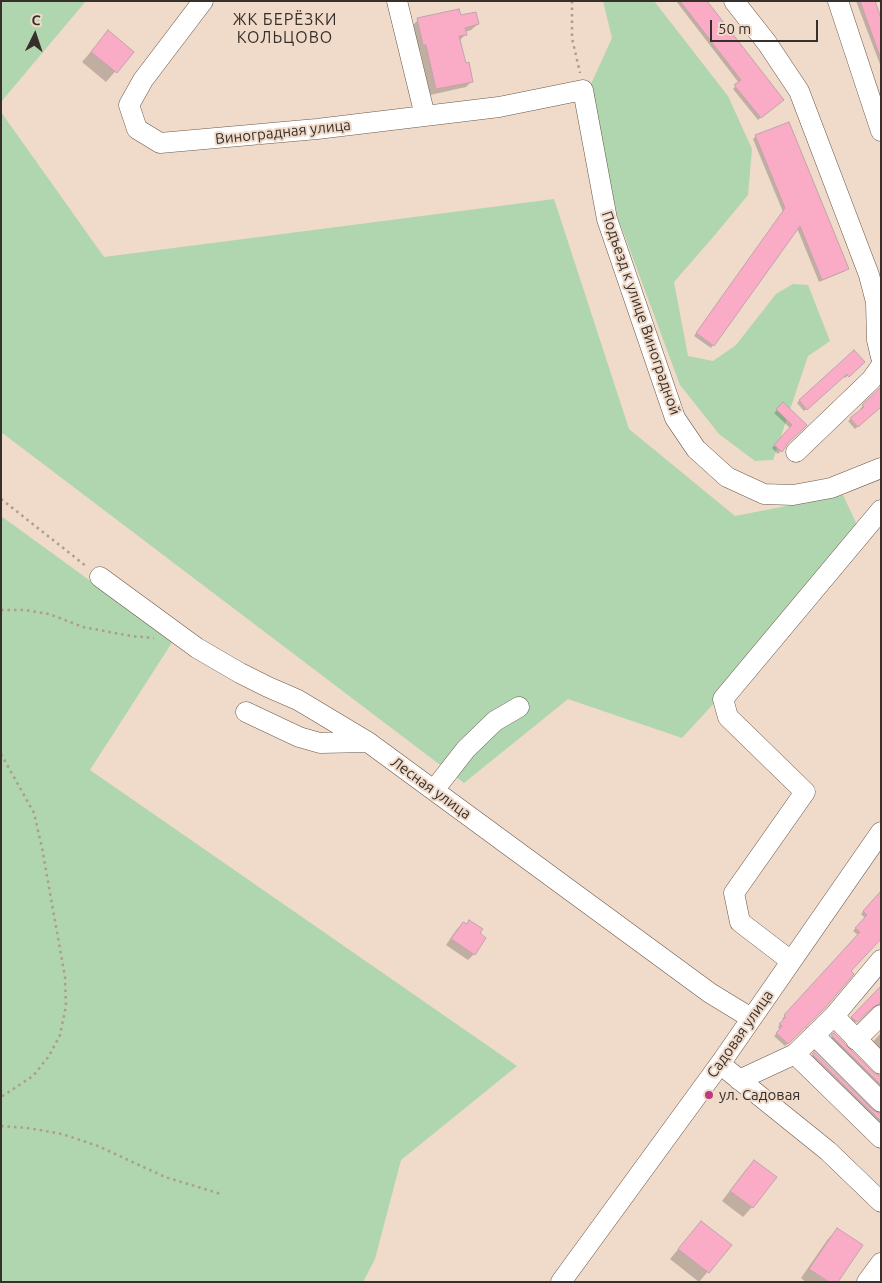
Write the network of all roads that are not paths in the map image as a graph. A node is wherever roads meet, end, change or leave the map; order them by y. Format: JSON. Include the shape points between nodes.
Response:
{"nodes":[{"id":1,"x":203,"y":1,"type":"edge"},
{"id":2,"x":397,"y":1,"type":"edge"},
{"id":3,"x":838,"y":1,"type":"edge"},
{"id":4,"x":739,"y":4,"type":"edge"},
{"id":5,"x":583,"y":90,"type":"joint"},
{"id":6,"x":425,"y":116,"type":"junction"},
{"id":7,"x":881,"y":131,"type":"edge"},
{"id":8,"x":881,"y":357,"type":"edge"},
{"id":9,"x":881,"y":366,"type":"edge"},
{"id":10,"x":796,"y":452,"type":"dead end"},
{"id":11,"x":881,"y":468,"type":"edge"},
{"id":12,"x":881,"y":510,"type":"edge"},
{"id":13,"x":100,"y":577,"type":"road end"},
{"id":14,"x":519,"y":707,"type":"dead end"},
{"id":15,"x":246,"y":712,"type":"dead end"},
{"id":16,"x":368,"y":742,"type":"junction"},
{"id":17,"x":434,"y":790,"type":"junction"},
{"id":18,"x":881,"y":832,"type":"edge"},
{"id":19,"x":881,"y":960,"type":"edge"},
{"id":20,"x":791,"y":961,"type":"junction"},
{"id":21,"x":881,"y":1015,"type":"edge"},
{"id":22,"x":834,"y":1016,"type":"junction"},
{"id":23,"x":751,"y":1018,"type":"junction"},
{"id":24,"x":814,"y":1036,"type":"junction"},
{"id":25,"x":856,"y":1040,"type":"junction"},
{"id":26,"x":795,"y":1054,"type":"junction"},
{"id":27,"x":879,"y":1059,"type":"edge"},
{"id":28,"x":720,"y":1064,"type":"junction"},
{"id":29,"x":739,"y":1080,"type":"junction"},
{"id":30,"x":881,"y":1102,"type":"edge"},
{"id":31,"x":881,"y":1138,"type":"edge"},
{"id":32,"x":881,"y":1202,"type":"edge"},
{"id":33,"x":881,"y":1263,"type":"edge"},
{"id":34,"x":561,"y":1282,"type":"edge"},
{"id":35,"x":867,"y":1282,"type":"edge"}],
"edges":[{"from":1,"to":6,"type":"street","name":"Виноградная улица","via":[[143,80],[130,105],[137,129],[160,143]]},
{"from":2,"to":6,"type":"street"},
{"from":3,"to":7,"type":"street"},
{"from":4,"to":8,"type":"street","via":[[799,91],[870,275]]},
{"from":5,"to":6,"type":"street","name":"Виноградная улица","via":[[499,107]]},
{"from":5,"to":11,"type":"street","name":"Подъезд к улице Виноградной","via":[[607,219],[675,418],[696,449],[727,477],[764,494],[792,495],[831,488]]},
{"from":9,"to":10,"type":"street","via":[[871,380]]},
{"from":12,"to":20,"type":"street","via":[[723,699],[728,717],[805,792],[734,892],[740,922]]},
{"from":13,"to":16,"type":"street","name":"Лесная улица","via":[[184,638],[240,673],[298,700]]},
{"from":14,"to":17,"type":"street","via":[[495,721],[466,749]]},
{"from":15,"to":16,"type":"street","via":[[299,738],[320,743]]},
{"from":16,"to":17,"type":"street","name":"Лесная улица"},
{"from":17,"to":23,"type":"street","name":"Лесная улица","via":[[710,993]]},
{"from":18,"to":20,"type":"street","name":"Садовая улица"},
{"from":19,"to":22,"type":"street"},
{"from":20,"to":23,"type":"street","name":"Садовая улица"},
{"from":21,"to":25,"type":"street"},
{"from":22,"to":24,"type":"street"},
{"from":22,"to":25,"type":"street"},
{"from":23,"to":28,"type":"street","name":"Садовая улица"},
{"from":24,"to":26,"type":"street"},
{"from":24,"to":30,"type":"street"},
{"from":25,"to":27,"type":"street"},
{"from":26,"to":29,"type":"street"},
{"from":26,"to":31,"type":"street"},
{"from":28,"to":29,"type":"street"},
{"from":28,"to":34,"type":"street","name":"Садовая улица"},
{"from":29,"to":32,"type":"street","via":[[828,1151]]},
{"from":33,"to":35,"type":"street"}]}
